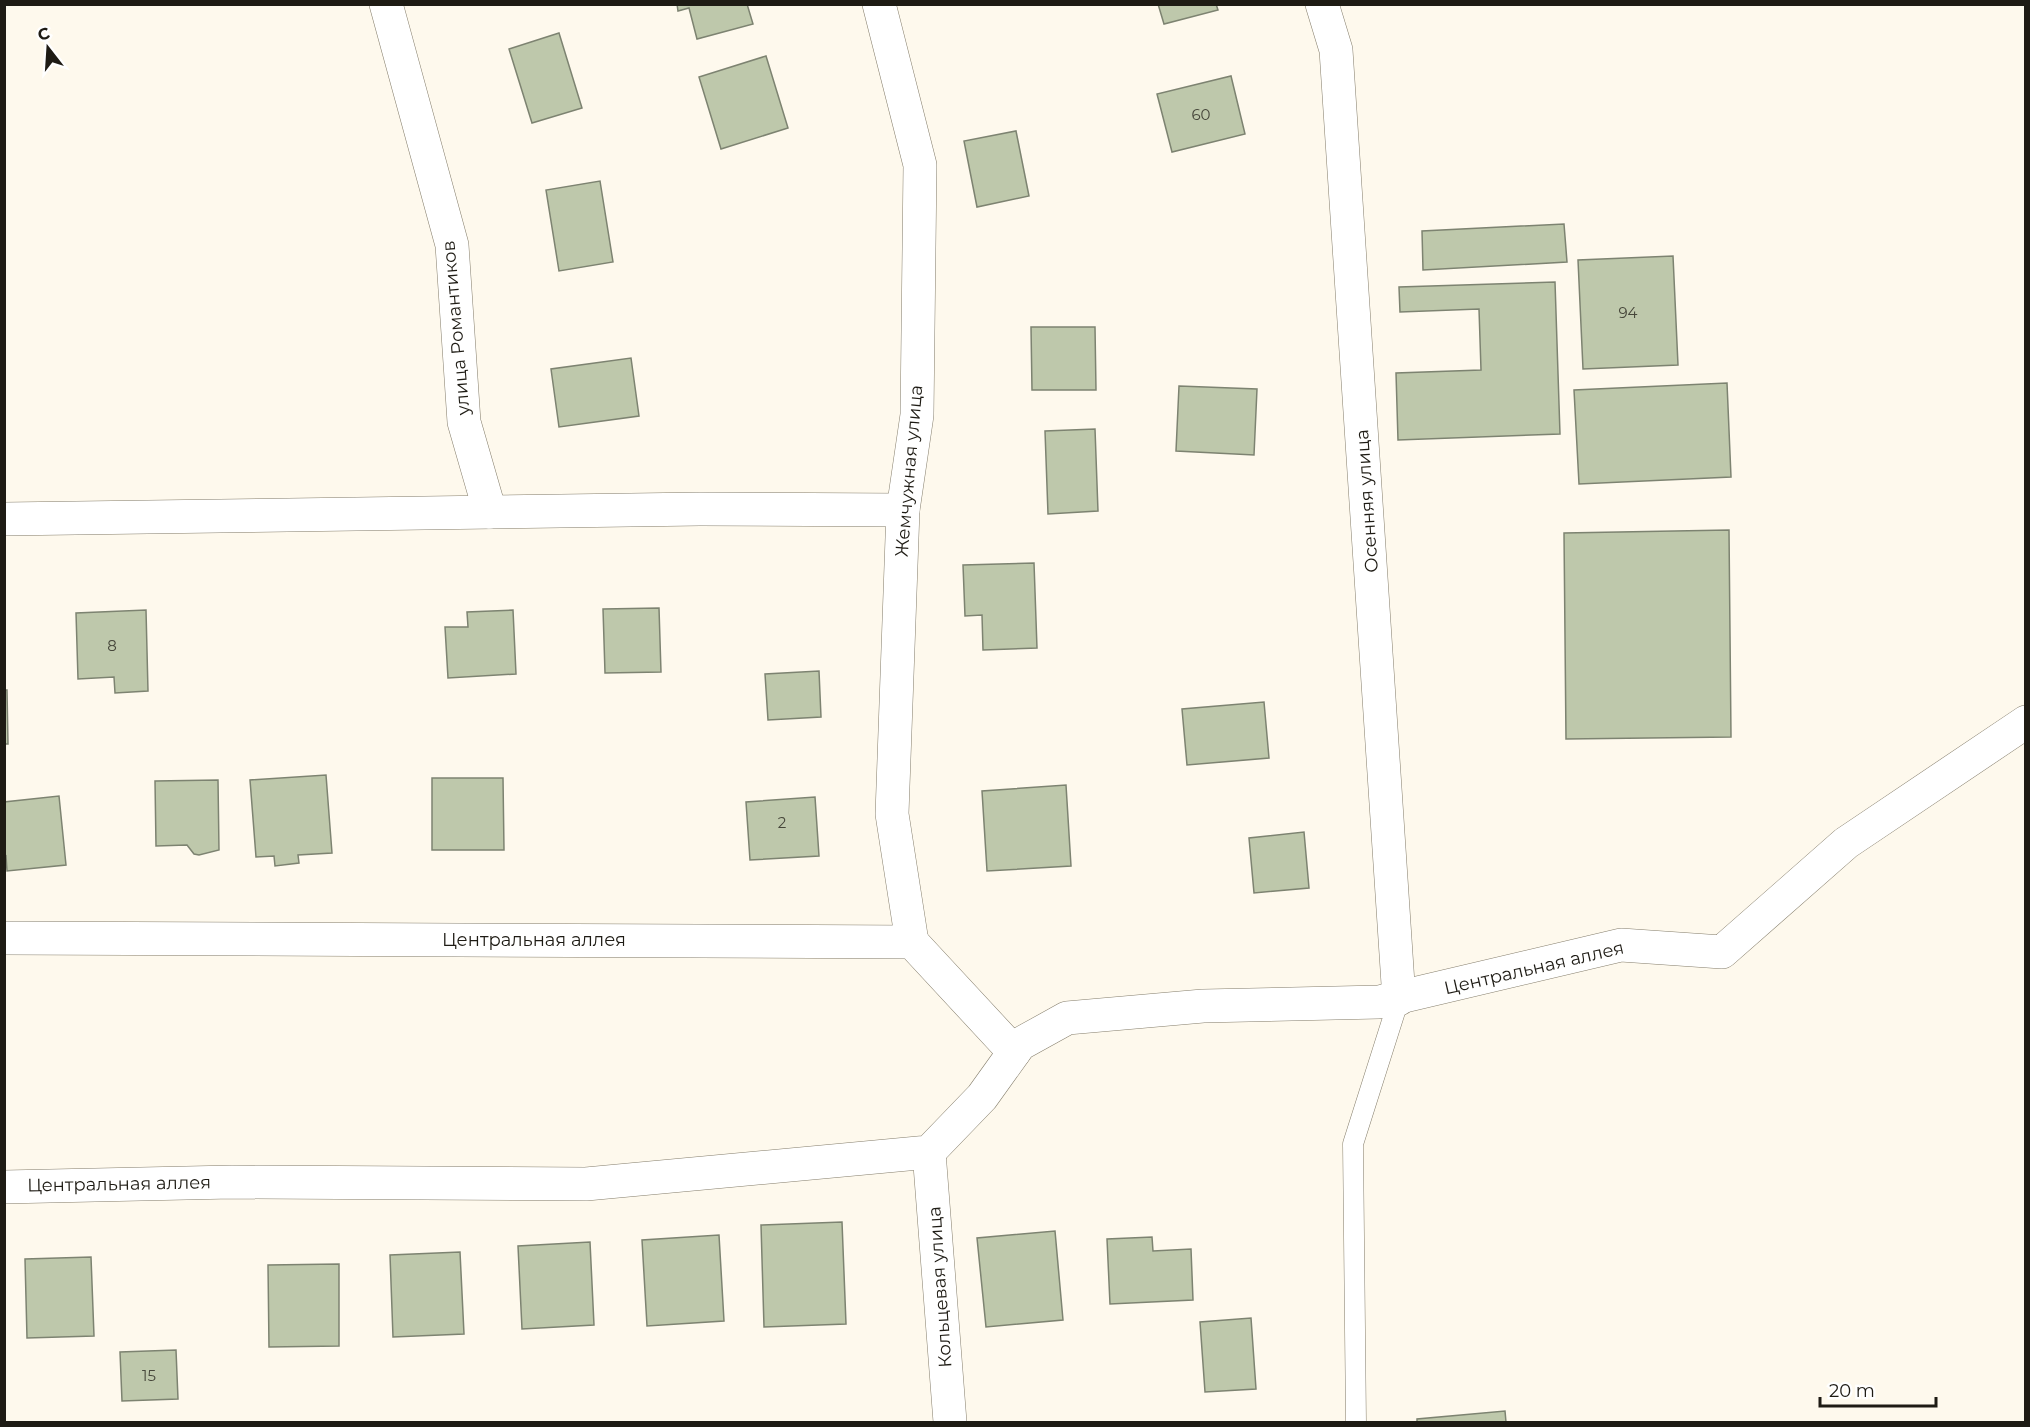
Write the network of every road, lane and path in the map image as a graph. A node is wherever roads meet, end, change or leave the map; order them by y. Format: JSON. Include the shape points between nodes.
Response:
{"nodes":[{"id":1,"x":386,"y":4,"type":"edge"},
{"id":2,"x":879,"y":4,"type":"edge"},
{"id":3,"x":1322,"y":4,"type":"edge"},
{"id":4,"x":903,"y":510,"type":"junction"},
{"id":5,"x":490,"y":512,"type":"junction"},
{"id":6,"x":4,"y":519,"type":"edge"},
{"id":7,"x":2025,"y":722,"type":"edge"},
{"id":8,"x":4,"y":938,"type":"edge"},
{"id":9,"x":912,"y":942,"type":"junction"},
{"id":10,"x":1399,"y":999,"type":"junction"},
{"id":11,"x":1014,"y":1052,"type":"junction"},
{"id":12,"x":929,"y":1152,"type":"junction"},
{"id":13,"x":4,"y":1187,"type":"edge"},
{"id":14,"x":950,"y":1422,"type":"edge"},
{"id":15,"x":1356,"y":1422,"type":"edge"}],
"edges":[{"from":1,"to":5,"type":"street","name":"улица Романтиков","via":[[452,244],[464,422]]},
{"from":2,"to":4,"type":"street","name":"Жемчужная улица","via":[[920,165],[917,415]]},
{"from":3,"to":10,"type":"street","name":"Осенняя улица","via":[[1336,50]]},
{"from":4,"to":5,"type":"street"},
{"from":4,"to":9,"type":"street","name":"Жемчужная улица","via":[[892,814]]},
{"from":5,"to":6,"type":"street"},
{"from":7,"to":10,"type":"street","name":"Центральная аллея","via":[[1846,843],[1722,952],[1621,945]]},
{"from":8,"to":9,"type":"street","name":"Центральная аллея"},
{"from":9,"to":11,"type":"street"},
{"from":10,"to":11,"type":"street","name":"Центральная аллея","via":[[1203,1006],[1067,1018],[1020,1044]]},
{"from":10,"to":15,"type":"lane","via":[[1353,1144]]},
{"from":11,"to":12,"type":"street","name":"Центральная аллея","via":[[982,1097]]},
{"from":12,"to":13,"type":"street","name":"Центральная аллея","via":[[586,1184],[232,1182]]},
{"from":12,"to":14,"type":"street","name":"Кольцевая улица"}]}
